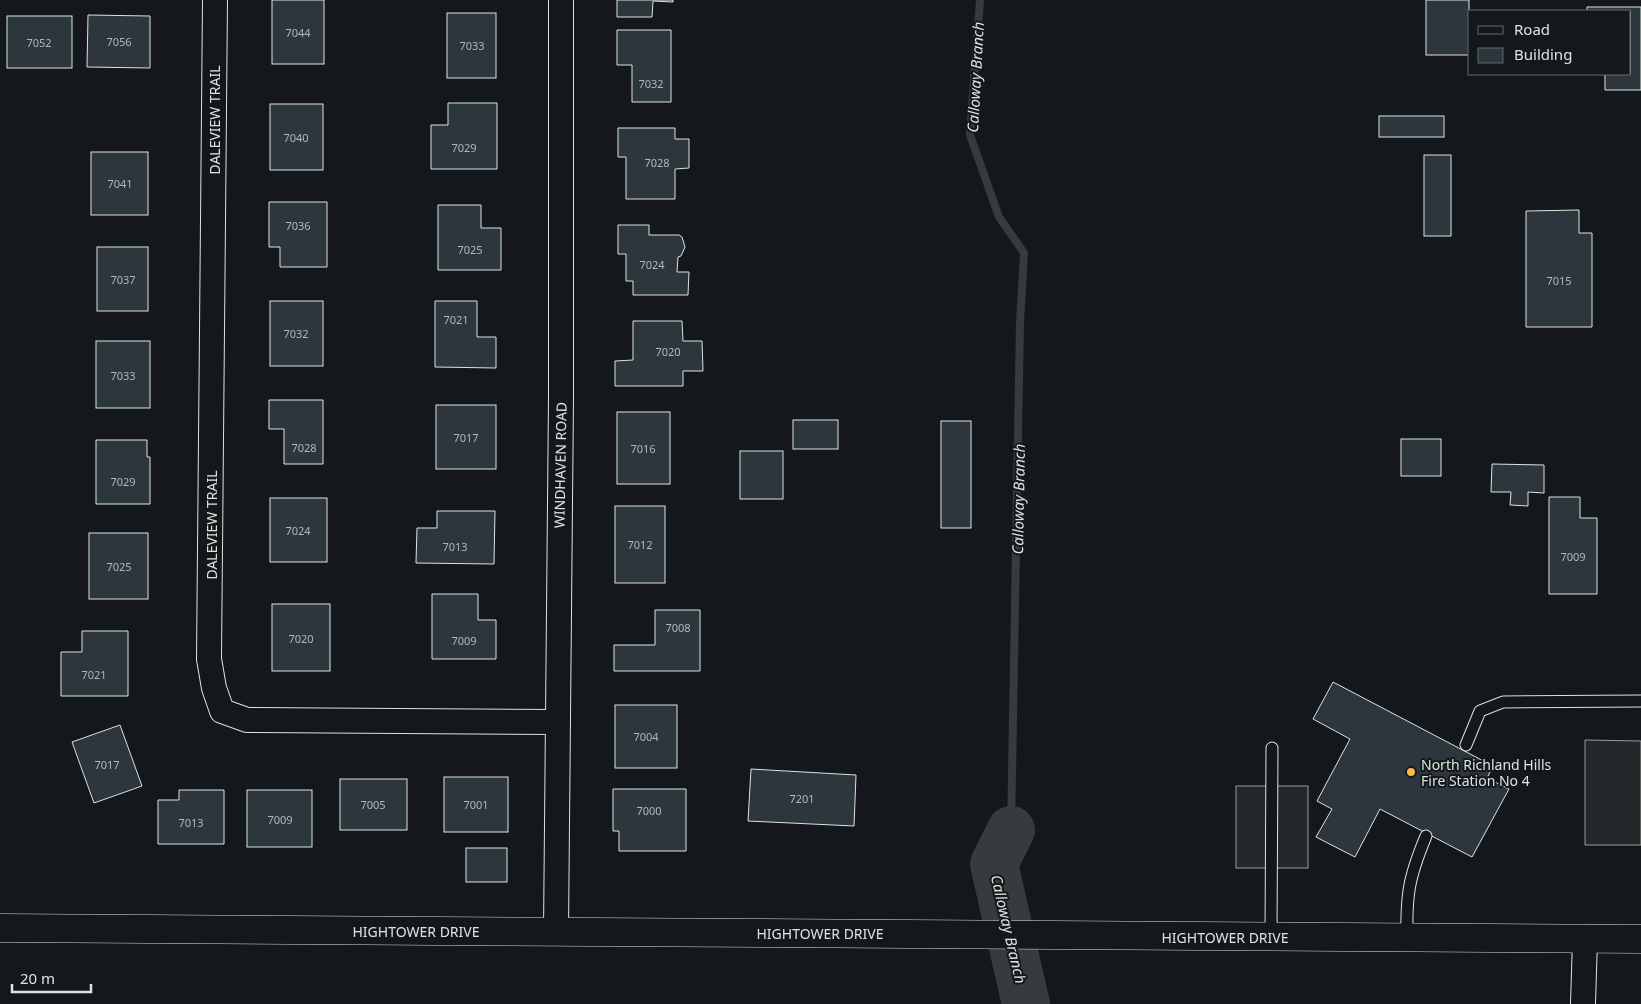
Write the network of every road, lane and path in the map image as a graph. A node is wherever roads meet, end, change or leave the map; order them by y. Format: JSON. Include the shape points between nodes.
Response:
{"nodes":[{"id":1,"x":215,"y":0,"type":"edge"},
{"id":2,"x":561,"y":0,"type":"edge"},
{"id":3,"x":1641,"y":701,"type":"edge"},
{"id":4,"x":557,"y":722,"type":"junction"},
{"id":5,"x":1466,"y":745,"type":"dead end"},
{"id":6,"x":1272,"y":748,"type":"dead end"},
{"id":7,"x":1426,"y":836,"type":"dead end"},
{"id":8,"x":0,"y":928,"type":"edge"},
{"id":9,"x":556,"y":931,"type":"junction"},
{"id":10,"x":1271,"y":937,"type":"junction"},
{"id":11,"x":1407,"y":938,"type":"junction"},
{"id":12,"x":1585,"y":939,"type":"junction"},
{"id":13,"x":1641,"y":939,"type":"edge"},
{"id":14,"x":1582,"y":1004,"type":"edge"}],
"edges":[{"from":1,"to":4,"type":"street","name":"DALEVIEW TRAIL","via":[[210,659],[214,688],[222,711],[247,720]]},
{"from":2,"to":4,"type":"street","name":"WINDHAVEN ROAD"},
{"from":3,"to":5,"type":"lane","via":[[1503,702],[1480,711]]},
{"from":4,"to":9,"type":"street","name":"WINDHAVEN ROAD"},
{"from":6,"to":10,"type":"lane"},
{"from":7,"to":11,"type":"lane","via":[[1412,871],[1406,901]]},
{"from":8,"to":9,"type":"street","name":"HIGHTOWER DRIVE"},
{"from":9,"to":10,"type":"street","name":"HIGHTOWER DRIVE"},
{"from":10,"to":11,"type":"street","name":"HIGHTOWER DRIVE"},
{"from":11,"to":12,"type":"street","name":"HIGHTOWER DRIVE"},
{"from":12,"to":13,"type":"street","name":"HIGHTOWER DRIVE"},
{"from":12,"to":14,"type":"street"}]}
